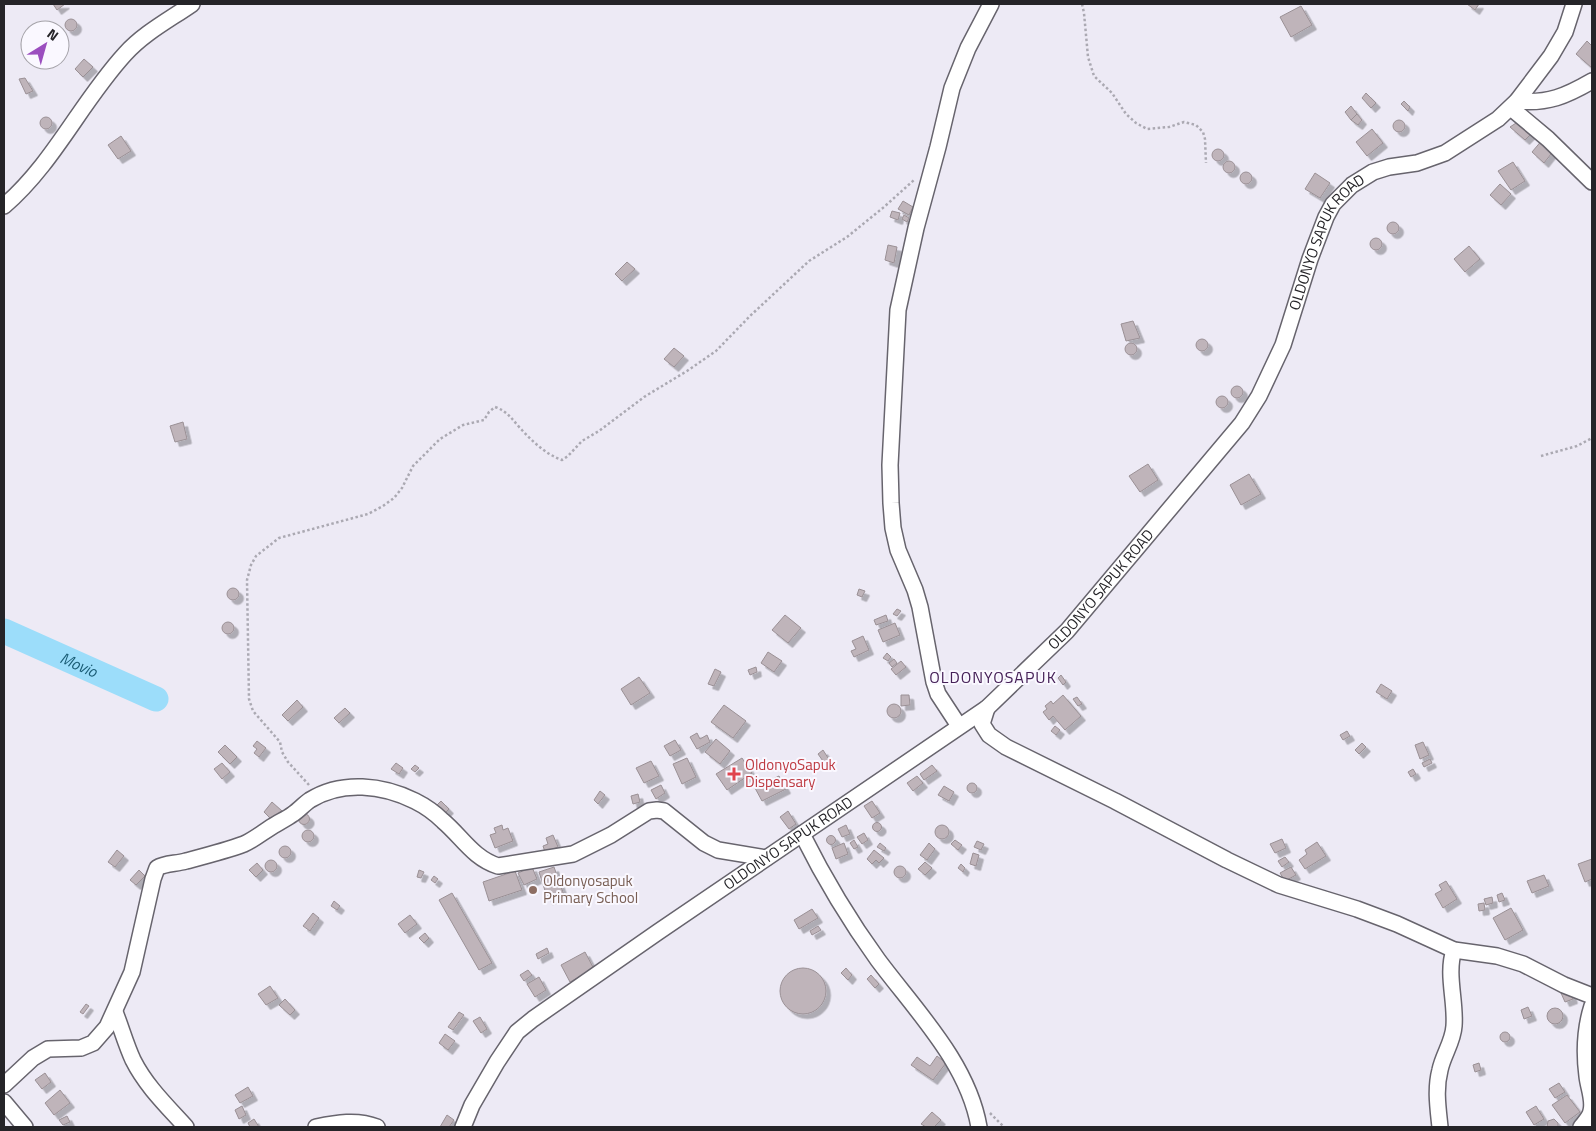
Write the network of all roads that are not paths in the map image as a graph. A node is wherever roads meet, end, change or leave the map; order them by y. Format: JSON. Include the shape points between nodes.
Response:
{"nodes":[{"id":1,"x":192,"y":4,"type":"edge"},
{"id":2,"x":991,"y":4,"type":"edge"},
{"id":3,"x":1574,"y":4,"type":"edge"},
{"id":4,"x":1592,"y":81,"type":"edge"},
{"id":5,"x":1514,"y":104,"type":"junction"},
{"id":6,"x":1592,"y":182,"type":"edge"},
{"id":7,"x":4,"y":206,"type":"edge"},
{"id":8,"x":987,"y":708,"type":"junction"},
{"id":9,"x":959,"y":726,"type":"junction"},
{"id":10,"x":802,"y":834,"type":"junction"},
{"id":11,"x":766,"y":858,"type":"junction"},
{"id":12,"x":1454,"y":950,"type":"junction"},
{"id":13,"x":1592,"y":996,"type":"edge"},
{"id":14,"x":1592,"y":1006,"type":"edge"},
{"id":15,"x":116,"y":1012,"type":"junction"},
{"id":16,"x":4,"y":1085,"type":"edge"},
{"id":17,"x":4,"y":1102,"type":"edge"},
{"id":18,"x":25,"y":1127,"type":"edge"},
{"id":19,"x":186,"y":1127,"type":"edge"},
{"id":20,"x":316,"y":1127,"type":"edge"},
{"id":21,"x":377,"y":1127,"type":"edge"},
{"id":22,"x":463,"y":1127,"type":"edge"},
{"id":23,"x":980,"y":1127,"type":"edge"},
{"id":24,"x":1440,"y":1127,"type":"edge"},
{"id":25,"x":1580,"y":1127,"type":"edge"}],
"edges":[{"from":1,"to":7,"type":"street","via":[[138,41],[124,55],[93,93],[61,142],[20,192]]},
{"from":2,"to":9,"type":"street","via":[[952,88],[898,310],[890,465],[893,528],[898,550],[920,607],[938,694]]},
{"from":3,"to":5,"type":"street","name":"OLDONYO SAPUK ROAD","via":[[1565,32],[1551,56]]},
{"from":4,"to":5,"type":"street","via":[[1554,99]]},
{"from":5,"to":6,"type":"street"},
{"from":5,"to":8,"type":"street","name":"OLDONYO SAPUK ROAD","via":[[1498,119],[1445,152],[1418,164],[1373,172],[1342,194],[1320,233],[1283,345],[1242,423],[1067,630]]},
{"from":8,"to":9,"type":"street","name":"OLDONYO SAPUK ROAD"},
{"from":8,"to":12,"type":"street","via":[[982,724],[989,735],[1006,747],[1279,885],[1365,912]]},
{"from":9,"to":10,"type":"street","name":"OLDONYO SAPUK ROAD"},
{"from":10,"to":11,"type":"street","name":"OLDONYO SAPUK ROAD"},
{"from":10,"to":23,"type":"street","via":[[852,924],[937,1036],[968,1087]]},
{"from":11,"to":15,"type":"street","via":[[718,850],[704,843],[664,811],[657,810],[649,811],[573,854],[498,866],[478,857],[431,811],[399,794],[375,787],[331,790],[310,800],[292,815],[245,843],[157,868],[132,972]]},
{"from":11,"to":22,"type":"street","name":"OLDONYO SAPUK ROAD","via":[[517,1032],[497,1062]]},
{"from":12,"to":13,"type":"street","via":[[1497,956],[1523,964],[1564,986]]},
{"from":12,"to":24,"type":"street","via":[[1451,966],[1454,1027],[1438,1078]]},
{"from":14,"to":25,"type":"street","via":[[1585,1053],[1592,1104],[1591,1113]]},
{"from":15,"to":16,"type":"street","via":[[93,1043],[80,1048],[48,1049],[33,1058]]},
{"from":15,"to":19,"type":"street","via":[[132,1058],[142,1075]]},
{"from":17,"to":18,"type":"street"},
{"from":20,"to":21,"type":"street","via":[[342,1122]]}]}
